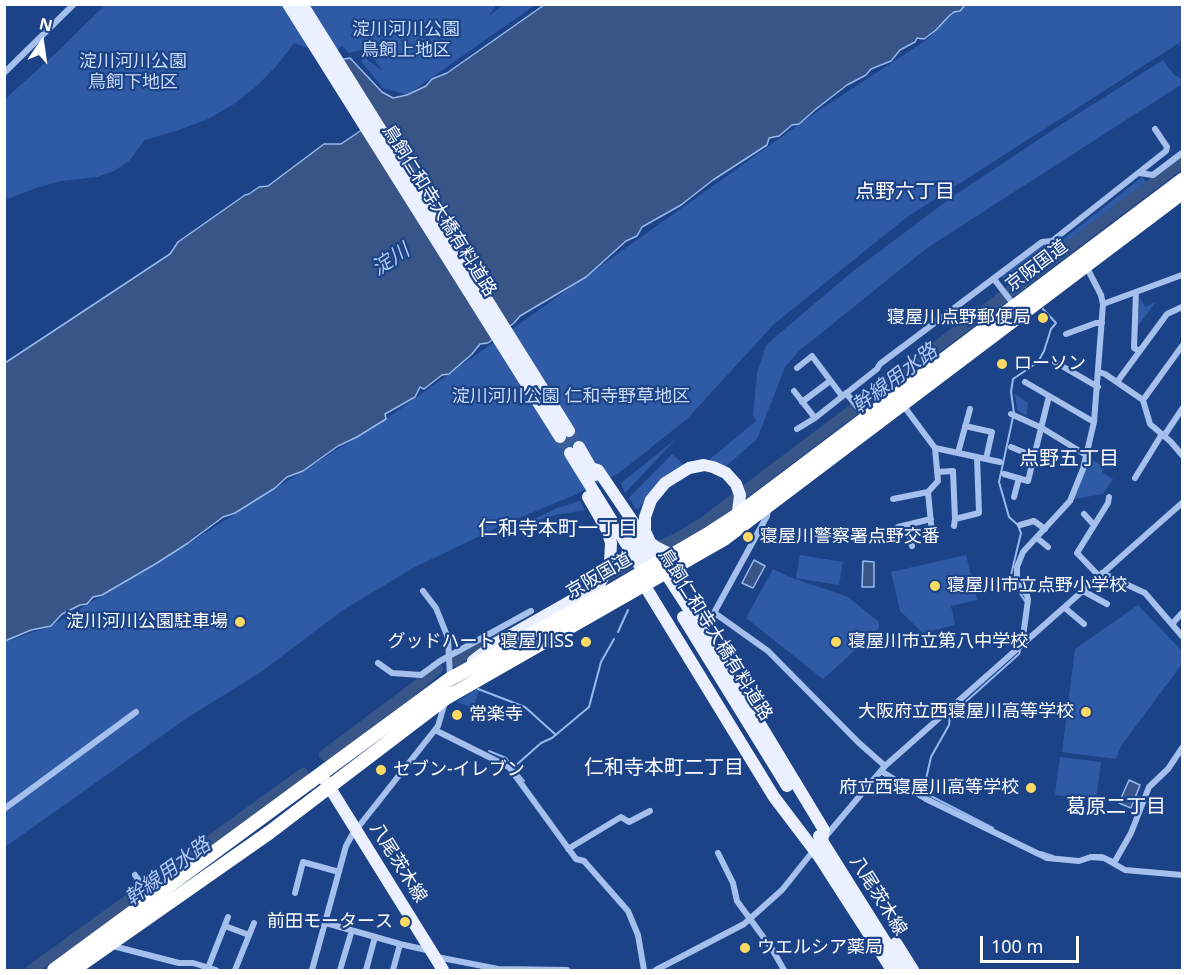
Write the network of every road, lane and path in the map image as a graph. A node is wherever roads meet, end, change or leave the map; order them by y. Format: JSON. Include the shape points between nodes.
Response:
{"nodes":[{"id":1,"x":288,"y":4,"type":"edge"},
{"id":2,"x":302,"y":4,"type":"edge"},
{"id":3,"x":70,"y":6,"type":"edge"},
{"id":4,"x":4,"y":73,"type":"edge"},
{"id":5,"x":1155,"y":129,"type":"dead end"},
{"id":6,"x":1182,"y":153,"type":"edge"},
{"id":7,"x":1138,"y":173,"type":"junction"},
{"id":8,"x":1182,"y":180,"type":"edge"},
{"id":9,"x":1182,"y":193,"type":"edge"},
{"id":10,"x":1086,"y":265,"type":"junction"},
{"id":11,"x":1182,"y":275,"type":"edge"},
{"id":12,"x":994,"y":279,"type":"junction"},
{"id":13,"x":1136,"y":292,"type":"junction"},
{"id":14,"x":1012,"y":302,"type":"junction"},
{"id":15,"x":1103,"y":304,"type":"junction"},
{"id":16,"x":1182,"y":307,"type":"edge"},
{"id":17,"x":1102,"y":323,"type":"junction"},
{"id":18,"x":1066,"y":334,"type":"dead end"},
{"id":19,"x":1182,"y":346,"type":"edge"},
{"id":20,"x":1140,"y":351,"type":"junction"},
{"id":21,"x":1055,"y":362,"type":"dead end"},
{"id":22,"x":797,"y":368,"type":"dead end"},
{"id":23,"x":1099,"y":372,"type":"junction"},
{"id":24,"x":830,"y":381,"type":"junction"},
{"id":25,"x":1025,"y":382,"type":"dead end"},
{"id":26,"x":1118,"y":382,"type":"junction"},
{"id":27,"x":1098,"y":387,"type":"junction"},
{"id":28,"x":794,"y":391,"type":"dead end"},
{"id":29,"x":844,"y":394,"type":"junction"},
{"id":30,"x":1049,"y":396,"type":"junction"},
{"id":31,"x":1143,"y":400,"type":"junction"},
{"id":32,"x":802,"y":402,"type":"junction"},
{"id":33,"x":902,"y":405,"type":"junction"},
{"id":34,"x":970,"y":409,"type":"dead end"},
{"id":35,"x":1182,"y":409,"type":"edge"},
{"id":36,"x":864,"y":414,"type":"junction"},
{"id":37,"x":1011,"y":414,"type":"dead end"},
{"id":38,"x":815,"y":418,"type":"junction"},
{"id":39,"x":1094,"y":422,"type":"junction"},
{"id":40,"x":965,"y":426,"type":"junction"},
{"id":41,"x":1042,"y":428,"type":"junction"},
{"id":42,"x":797,"y":429,"type":"dead end"},
{"id":43,"x":1163,"y":435,"type":"junction"},
{"id":44,"x":1011,"y":447,"type":"dead end"},
{"id":45,"x":935,"y":448,"type":"junction"},
{"id":46,"x":574,"y":450,"type":"tunnel mouth"},
{"id":47,"x":958,"y":453,"type":"junction"},
{"id":48,"x":1086,"y":455,"type":"junction"},
{"id":49,"x":1182,"y":455,"type":"edge"},
{"id":50,"x":976,"y":457,"type":"junction"},
{"id":51,"x":1035,"y":457,"type":"junction"},
{"id":52,"x":986,"y":459,"type":"junction"},
{"id":53,"x":1000,"y":462,"type":"dead end"},
{"id":54,"x":587,"y":471,"type":"junction"},
{"id":55,"x":937,"y":472,"type":"junction"},
{"id":56,"x":1004,"y":474,"type":"dead end"},
{"id":57,"x":1019,"y":478,"type":"junction"},
{"id":58,"x":1135,"y":478,"type":"dead end"},
{"id":59,"x":928,"y":492,"type":"junction"},
{"id":60,"x":1014,"y":497,"type":"dead end"},
{"id":61,"x":1109,"y":497,"type":"dead end"},
{"id":62,"x":893,"y":499,"type":"dead end"},
{"id":63,"x":1182,"y":503,"type":"edge"},
{"id":64,"x":768,"y":506,"type":"junction"},
{"id":65,"x":1084,"y":514,"type":"dead end"},
{"id":66,"x":931,"y":519,"type":"junction"},
{"id":67,"x":907,"y":525,"type":"junction"},
{"id":68,"x":1020,"y":525,"type":"dead end"},
{"id":69,"x":1094,"y":525,"type":"junction"},
{"id":70,"x":898,"y":527,"type":"dead end"},
{"id":71,"x":1045,"y":529,"type":"junction"},
{"id":72,"x":932,"y":534,"type":"dead end"},
{"id":73,"x":1037,"y":538,"type":"junction"},
{"id":74,"x":912,"y":546,"type":"dead end"},
{"id":75,"x":1048,"y":547,"type":"dead end"},
{"id":76,"x":662,"y":568,"type":"junction"},
{"id":77,"x":1101,"y":574,"type":"junction"},
{"id":78,"x":642,"y":580,"type":"junction"},
{"id":79,"x":423,"y":591,"type":"dead end"},
{"id":80,"x":1083,"y":591,"type":"junction"},
{"id":81,"x":1107,"y":604,"type":"dead end"},
{"id":82,"x":1065,"y":608,"type":"junction"},
{"id":83,"x":531,"y":611,"type":"dead end"},
{"id":84,"x":1182,"y":613,"type":"edge"},
{"id":85,"x":1084,"y":624,"type":"dead end"},
{"id":86,"x":1172,"y":624,"type":"junction"},
{"id":87,"x":518,"y":625,"type":"junction"},
{"id":88,"x":1182,"y":636,"type":"edge"},
{"id":89,"x":1022,"y":644,"type":"junction"},
{"id":90,"x":450,"y":656,"type":"junction"},
{"id":91,"x":705,"y":662,"type":"junction"},
{"id":92,"x":378,"y":663,"type":"dead end"},
{"id":93,"x":450,"y":679,"type":"junction"},
{"id":94,"x":446,"y":698,"type":"junction"},
{"id":95,"x":136,"y":712,"type":"dead end"},
{"id":96,"x":435,"y":730,"type":"junction"},
{"id":97,"x":1182,"y":748,"type":"edge"},
{"id":98,"x":883,"y":768,"type":"junction"},
{"id":99,"x":325,"y":780,"type":"junction"},
{"id":100,"x":4,"y":809,"type":"edge"},
{"id":101,"x":650,"y":811,"type":"dead end"},
{"id":102,"x":797,"y":827,"type":"junction"},
{"id":103,"x":356,"y":830,"type":"junction"},
{"id":104,"x":822,"y":841,"type":"junction"},
{"id":105,"x":568,"y":849,"type":"junction"},
{"id":106,"x":814,"y":851,"type":"junction"},
{"id":107,"x":717,"y":853,"type":"dead end"},
{"id":108,"x":1115,"y":862,"type":"junction"},
{"id":109,"x":842,"y":871,"type":"junction"},
{"id":110,"x":339,"y":872,"type":"junction"},
{"id":111,"x":135,"y":875,"type":"dead end"},
{"id":112,"x":1182,"y":875,"type":"edge"},
{"id":113,"x":147,"y":892,"type":"junction"},
{"id":114,"x":295,"y":893,"type":"dead end"},
{"id":115,"x":228,"y":917,"type":"dead end"},
{"id":116,"x":750,"y":919,"type":"junction"},
{"id":117,"x":254,"y":923,"type":"dead end"},
{"id":118,"x":326,"y":923,"type":"junction"},
{"id":119,"x":225,"y":926,"type":"junction"},
{"id":120,"x":352,"y":930,"type":"junction"},
{"id":121,"x":249,"y":935,"type":"junction"},
{"id":122,"x":375,"y":937,"type":"junction"},
{"id":123,"x":400,"y":944,"type":"junction"},
{"id":124,"x":109,"y":945,"type":"junction"},
{"id":125,"x":433,"y":954,"type":"junction"},
{"id":126,"x":208,"y":968,"type":"junction"},
{"id":127,"x":54,"y":970,"type":"edge"},
{"id":128,"x":74,"y":970,"type":"edge"},
{"id":129,"x":216,"y":970,"type":"edge"},
{"id":130,"x":235,"y":970,"type":"edge"},
{"id":131,"x":312,"y":970,"type":"edge"},
{"id":132,"x":340,"y":970,"type":"edge"},
{"id":133,"x":366,"y":970,"type":"edge"},
{"id":134,"x":395,"y":970,"type":"edge"},
{"id":135,"x":443,"y":970,"type":"edge"},
{"id":136,"x":567,"y":970,"type":"edge"},
{"id":137,"x":644,"y":970,"type":"edge"},
{"id":138,"x":656,"y":970,"type":"edge"},
{"id":139,"x":784,"y":970,"type":"edge"},
{"id":140,"x":883,"y":970,"type":"edge"},
{"id":141,"x":892,"y":970,"type":"edge"},
{"id":142,"x":903,"y":970,"type":"edge"},
{"id":143,"x":914,"y":970,"type":"edge"}],
"edges":[{"from":1,"to":2,"type":"main road","name":"鳥飼仁和寺大橋有料道路","via":[[564,434]]},
{"from":3,"to":4,"type":"street"},
{"from":5,"to":7,"type":"street","via":[[1167,147],[1166,152]]},
{"from":6,"to":7,"type":"street","via":[[1153,175]]},
{"from":7,"to":12,"type":"street","via":[[1052,241],[1042,242]]},
{"from":8,"to":14,"type":"highway","name":"京阪国道"},
{"from":9,"to":10,"type":"highway","name":"京阪国道"},
{"from":10,"to":15,"type":"street"},
{"from":10,"to":33,"type":"highway","name":"京阪国道"},
{"from":11,"to":13,"type":"street"},
{"from":12,"to":14,"type":"street"},
{"from":12,"to":29,"type":"street"},
{"from":13,"to":15,"type":"street"},
{"from":13,"to":20,"type":"street","via":[[1134,348]]},
{"from":14,"to":36,"type":"highway","name":"京阪国道"},
{"from":15,"to":17,"type":"street"},
{"from":16,"to":20,"type":"street","via":[[1167,314]]},
{"from":17,"to":18,"type":"street"},
{"from":17,"to":23,"type":"street"},
{"from":19,"to":31,"type":"street"},
{"from":20,"to":26,"type":"street"},
{"from":21,"to":27,"type":"street"},
{"from":22,"to":24,"type":"street","via":[[812,356]]},
{"from":23,"to":26,"type":"street"},
{"from":23,"to":27,"type":"street"},
{"from":24,"to":29,"type":"street"},
{"from":24,"to":32,"type":"street"},
{"from":25,"to":30,"type":"street"},
{"from":26,"to":31,"type":"street"},
{"from":27,"to":39,"type":"street"},
{"from":28,"to":32,"type":"street"},
{"from":29,"to":36,"type":"street"},
{"from":29,"to":38,"type":"street"},
{"from":30,"to":39,"type":"street"},
{"from":30,"to":41,"type":"street"},
{"from":31,"to":43,"type":"street","via":[[1150,423]]},
{"from":32,"to":38,"type":"street"},
{"from":33,"to":45,"type":"street"},
{"from":33,"to":64,"type":"highway","name":"京阪国道"},
{"from":34,"to":40,"type":"street"},
{"from":35,"to":43,"type":"street"},
{"from":36,"to":76,"type":"highway","name":"京阪国道","via":[[737,515]]},
{"from":37,"to":41,"type":"street"},
{"from":38,"to":42,"type":"street"},
{"from":39,"to":48,"type":"street"},
{"from":40,"to":47,"type":"street"},
{"from":40,"to":52,"type":"street","via":[[992,432]]},
{"from":41,"to":48,"type":"street"},
{"from":41,"to":51,"type":"street"},
{"from":43,"to":49,"type":"street"},
{"from":43,"to":58,"type":"street"},
{"from":44,"to":51,"type":"street"},
{"from":45,"to":47,"type":"street"},
{"from":45,"to":55,"type":"street"},
{"from":46,"to":54,"type":"main road","name":"鳥飼仁和寺大橋有料道路"},
{"from":47,"to":50,"type":"street"},
{"from":48,"to":71,"type":"street","via":[[1070,501]]},
{"from":50,"to":52,"type":"street"},
{"from":50,"to":55,"type":"street","via":[[979,513],[955,523],[953,471]]},
{"from":51,"to":57,"type":"street","via":[[1028,481]]},
{"from":52,"to":53,"type":"street"},
{"from":54,"to":76,"type":"main road","via":[[598,470],[644,538],[656,547],[668,553],[681,555],[706,546],[728,528],[738,512],[740,495],[736,484],[726,473],[704,465],[689,468],[665,483],[651,500],[645,517],[645,531]]},
{"from":54,"to":87,"type":"main road","via":[[581,484],[607,530],[612,553],[607,572],[599,585],[588,592]]},
{"from":54,"to":91,"type":"main road","name":"鳥飼仁和寺大橋有料道路"},
{"from":55,"to":59,"type":"street","via":[[938,481]]},
{"from":56,"to":57,"type":"street"},
{"from":57,"to":60,"type":"street"},
{"from":59,"to":62,"type":"street"},
{"from":59,"to":66,"type":"street"},
{"from":61,"to":69,"type":"street"},
{"from":63,"to":77,"type":"street"},
{"from":64,"to":76,"type":"highway","name":"京阪国道","via":[[724,539]]},
{"from":64,"to":98,"type":"street","via":[[767,516],[716,614],[768,651]]},
{"from":65,"to":69,"type":"street"},
{"from":66,"to":67,"type":"street"},
{"from":66,"to":72,"type":"street"},
{"from":67,"to":70,"type":"street"},
{"from":67,"to":74,"type":"street"},
{"from":68,"to":71,"type":"street","via":[[1034,521]]},
{"from":69,"to":77,"type":"street","via":[[1077,553]]},
{"from":71,"to":73,"type":"street"},
{"from":73,"to":75,"type":"street"},
{"from":73,"to":89,"type":"street","via":[[1023,552],[1017,567],[1017,583],[1028,595]]},
{"from":76,"to":78,"type":"highway","name":"京阪国道"},
{"from":76,"to":104,"type":"main road","via":[[824,830]]},
{"from":77,"to":80,"type":"street"},
{"from":77,"to":86,"type":"street","via":[[1145,592]]},
{"from":78,"to":93,"type":"highway","name":"京阪国道"},
{"from":78,"to":94,"type":"highway","name":"京阪国道"},
{"from":78,"to":102,"type":"main road","via":[[774,798]]},
{"from":79,"to":90,"type":"street","via":[[443,623]]},
{"from":80,"to":81,"type":"street"},
{"from":80,"to":82,"type":"street"},
{"from":82,"to":85,"type":"street"},
{"from":82,"to":89,"type":"street"},
{"from":83,"to":87,"type":"street"},
{"from":84,"to":86,"type":"street"},
{"from":86,"to":88,"type":"street"},
{"from":87,"to":90,"type":"street"},
{"from":87,"to":93,"type":"main road"},
{"from":89,"to":98,"type":"street"},
{"from":90,"to":92,"type":"street","via":[[421,675],[392,673]]},
{"from":90,"to":93,"type":"street"},
{"from":91,"to":102,"type":"main road","name":"鳥飼仁和寺大橋有料道路"},
{"from":91,"to":104,"type":"main road","name":"鳥飼仁和寺大橋有料道路"},
{"from":93,"to":94,"type":"street"},
{"from":93,"to":99,"type":"highway","name":"京阪国道"},
{"from":94,"to":96,"type":"street"},
{"from":94,"to":99,"type":"highway","name":"京阪国道"},
{"from":95,"to":100,"type":"street"},
{"from":96,"to":103,"type":"street"},
{"from":96,"to":105,"type":"street","via":[[509,767]]},
{"from":97,"to":108,"type":"street","via":[[1149,787]]},
{"from":98,"to":104,"type":"street"},
{"from":98,"to":108,"type":"street","via":[[926,799],[1047,858],[1079,861],[1097,857]]},
{"from":99,"to":103,"type":"main road","name":"八尾茨木線"},
{"from":99,"to":113,"type":"highway","name":"京阪国道"},
{"from":99,"to":124,"type":"highway","name":"京阪国道","via":[[270,832]]},
{"from":101,"to":105,"type":"street","via":[[629,822],[621,817]]},
{"from":102,"to":106,"type":"main road","name":"八尾茨木線"},
{"from":103,"to":110,"type":"street","via":[[346,846]]},
{"from":103,"to":125,"type":"main road","name":"八尾茨木線"},
{"from":104,"to":106,"type":"street"},
{"from":104,"to":109,"type":"main road","name":"八尾茨木線"},
{"from":105,"to":137,"type":"street","via":[[576,859],[584,861],[628,911],[638,935]]},
{"from":106,"to":116,"type":"street","via":[[782,890]]},
{"from":106,"to":140,"type":"main road","via":[[814,860]]},
{"from":106,"to":141,"type":"main road","name":"八尾茨木線"},
{"from":107,"to":116,"type":"street","via":[[733,883],[737,901]]},
{"from":108,"to":112,"type":"street","via":[[1133,872]]},
{"from":109,"to":142,"type":"main road","name":"八尾茨木線"},
{"from":109,"to":143,"type":"main road","via":[[849,873]]},
{"from":110,"to":114,"type":"street","via":[[303,862]]},
{"from":110,"to":118,"type":"street"},
{"from":111,"to":113,"type":"street"},
{"from":113,"to":127,"type":"highway","name":"京阪国道"},
{"from":115,"to":119,"type":"street"},
{"from":116,"to":138,"type":"street"},
{"from":116,"to":139,"type":"street"},
{"from":117,"to":121,"type":"street"},
{"from":118,"to":120,"type":"street"},
{"from":118,"to":131,"type":"street"},
{"from":119,"to":121,"type":"street"},
{"from":119,"to":126,"type":"street"},
{"from":120,"to":122,"type":"street"},
{"from":120,"to":132,"type":"street"},
{"from":121,"to":130,"type":"street"},
{"from":122,"to":123,"type":"street"},
{"from":122,"to":133,"type":"street"},
{"from":123,"to":125,"type":"street"},
{"from":123,"to":134,"type":"street"},
{"from":124,"to":126,"type":"street"},
{"from":124,"to":128,"type":"highway","name":"京阪国道"},
{"from":125,"to":135,"type":"main road","name":"八尾茨木線"},
{"from":125,"to":136,"type":"street","via":[[498,969]]},
{"from":126,"to":129,"type":"street"}]}
